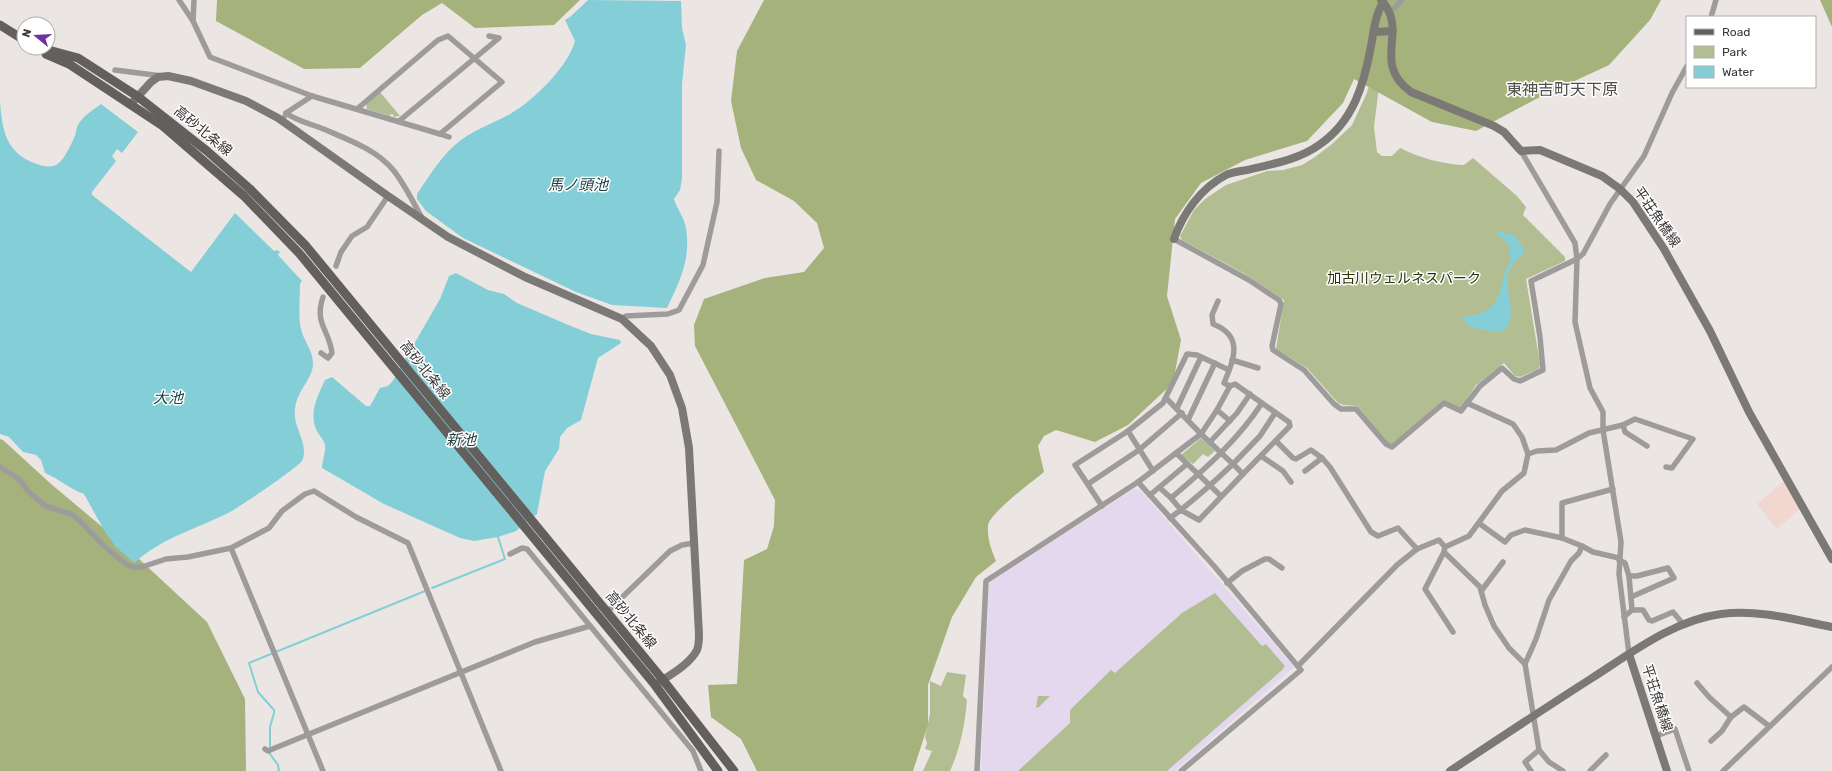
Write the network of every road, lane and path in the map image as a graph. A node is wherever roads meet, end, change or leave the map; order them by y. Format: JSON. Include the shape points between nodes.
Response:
{"nodes":[{"id":1,"x":179,"y":0,"type":"edge"},
{"id":2,"x":194,"y":0,"type":"edge"},
{"id":3,"x":1402,"y":0,"type":"edge"},
{"id":4,"x":1716,"y":0,"type":"edge"},
{"id":5,"x":1382,"y":1,"type":"edge"},
{"id":6,"x":1390,"y":13,"type":"junction"},
{"id":7,"x":1711,"y":16,"type":"edge"},
{"id":8,"x":193,"y":21,"type":"junction"},
{"id":9,"x":0,"y":25,"type":"edge"},
{"id":10,"x":1393,"y":31,"type":"junction"},
{"id":11,"x":1374,"y":32,"type":"junction"},
{"id":12,"x":16,"y":35,"type":"edge"},
{"id":13,"x":489,"y":36,"type":"dead end"},
{"id":14,"x":56,"y":52,"type":"edge"},
{"id":15,"x":53,"y":56,"type":"edge"},
{"id":16,"x":475,"y":59,"type":"junction"},
{"id":17,"x":1686,"y":68,"type":"edge"},
{"id":18,"x":115,"y":70,"type":"dead end"},
{"id":19,"x":162,"y":76,"type":"junction"},
{"id":20,"x":137,"y":96,"type":"junction"},
{"id":21,"x":312,"y":96,"type":"junction"},
{"id":22,"x":131,"y":104,"type":"junction"},
{"id":23,"x":357,"y":109,"type":"junction"},
{"id":24,"x":286,"y":113,"type":"junction"},
{"id":25,"x":399,"y":121,"type":"junction"},
{"id":26,"x":282,"y":122,"type":"junction"},
{"id":27,"x":440,"y":134,"type":"junction"},
{"id":28,"x":449,"y":137,"type":"dead end"},
{"id":29,"x":719,"y":151,"type":"dead end"},
{"id":30,"x":1521,"y":151,"type":"junction"},
{"id":31,"x":1620,"y":188,"type":"junction"},
{"id":32,"x":388,"y":196,"type":"junction"},
{"id":33,"x":423,"y":220,"type":"junction"},
{"id":34,"x":1174,"y":239,"type":"joint"},
{"id":35,"x":1577,"y":259,"type":"junction"},
{"id":36,"x":336,"y":266,"type":"dead end"},
{"id":37,"x":323,"y":297,"type":"dead end"},
{"id":38,"x":1218,"y":301,"type":"dead end"},
{"id":39,"x":622,"y":319,"type":"junction"},
{"id":40,"x":321,"y":353,"type":"dead end"},
{"id":41,"x":1201,"y":356,"type":"junction"},
{"id":42,"x":392,"y":359,"type":"junction"},
{"id":43,"x":1232,"y":360,"type":"junction"},
{"id":44,"x":1215,"y":363,"type":"junction"},
{"id":45,"x":1258,"y":368,"type":"dead end"},
{"id":46,"x":1229,"y":370,"type":"junction"},
{"id":47,"x":1230,"y":386,"type":"junction"},
{"id":48,"x":1250,"y":394,"type":"junction"},
{"id":49,"x":1166,"y":398,"type":"junction"},
{"id":50,"x":1262,"y":403,"type":"junction"},
{"id":51,"x":1467,"y":403,"type":"junction"},
{"id":52,"x":1177,"y":408,"type":"junction"},
{"id":53,"x":1218,"y":410,"type":"junction"},
{"id":54,"x":1182,"y":413,"type":"junction"},
{"id":55,"x":1275,"y":413,"type":"junction"},
{"id":56,"x":1188,"y":420,"type":"junction"},
{"id":57,"x":1230,"y":420,"type":"junction"},
{"id":58,"x":1623,"y":425,"type":"junction"},
{"id":59,"x":1602,"y":430,"type":"junction"},
{"id":60,"x":1128,"y":431,"type":"junction"},
{"id":61,"x":1201,"y":434,"type":"junction"},
{"id":62,"x":1276,"y":441,"type":"junction"},
{"id":63,"x":1210,"y":442,"type":"junction"},
{"id":64,"x":1647,"y":446,"type":"dead end"},
{"id":65,"x":1139,"y":450,"type":"junction"},
{"id":66,"x":1221,"y":452,"type":"junction"},
{"id":67,"x":1176,"y":453,"type":"junction"},
{"id":68,"x":1528,"y":454,"type":"junction"},
{"id":69,"x":1261,"y":456,"type":"junction"},
{"id":70,"x":1322,"y":458,"type":"junction"},
{"id":71,"x":1187,"y":464,"type":"junction"},
{"id":72,"x":1233,"y":464,"type":"junction"},
{"id":73,"x":0,"y":467,"type":"edge"},
{"id":74,"x":1666,"y":467,"type":"dead end"},
{"id":75,"x":1153,"y":471,"type":"junction"},
{"id":76,"x":1304,"y":471,"type":"dead end"},
{"id":77,"x":1243,"y":474,"type":"junction"},
{"id":78,"x":1198,"y":475,"type":"junction"},
{"id":79,"x":1138,"y":482,"type":"junction"},
{"id":80,"x":1291,"y":482,"type":"dead end"},
{"id":81,"x":1088,"y":484,"type":"junction"},
{"id":82,"x":1210,"y":486,"type":"junction"},
{"id":83,"x":1160,"y":488,"type":"junction"},
{"id":84,"x":1613,"y":489,"type":"junction"},
{"id":85,"x":1150,"y":495,"type":"junction"},
{"id":86,"x":1221,"y":496,"type":"junction"},
{"id":87,"x":1171,"y":498,"type":"junction"},
{"id":88,"x":1102,"y":506,"type":"junction"},
{"id":89,"x":1181,"y":510,"type":"junction"},
{"id":90,"x":1170,"y":518,"type":"junction"},
{"id":91,"x":1480,"y":524,"type":"junction"},
{"id":92,"x":532,"y":530,"type":"junction"},
{"id":93,"x":1562,"y":538,"type":"junction"},
{"id":94,"x":694,"y":543,"type":"junction"},
{"id":95,"x":1582,"y":546,"type":"junction"},
{"id":96,"x":231,"y":548,"type":"junction"},
{"id":97,"x":1417,"y":549,"type":"junction"},
{"id":98,"x":1444,"y":549,"type":"junction"},
{"id":99,"x":510,"y":554,"type":"dead end"},
{"id":100,"x":1619,"y":559,"type":"junction"},
{"id":101,"x":1832,"y":559,"type":"edge"},
{"id":102,"x":1503,"y":562,"type":"dead end"},
{"id":103,"x":1282,"y":568,"type":"dead end"},
{"id":104,"x":1630,"y":576,"type":"junction"},
{"id":105,"x":1227,"y":583,"type":"junction"},
{"id":106,"x":1482,"y":590,"type":"junction"},
{"id":107,"x":1631,"y":597,"type":"junction"},
{"id":108,"x":1632,"y":610,"type":"junction"},
{"id":109,"x":607,"y":612,"type":"junction"},
{"id":110,"x":1624,"y":617,"type":"junction"},
{"id":111,"x":1683,"y":624,"type":"junction"},
{"id":112,"x":590,"y":626,"type":"junction"},
{"id":113,"x":1832,"y":627,"type":"edge"},
{"id":114,"x":1453,"y":632,"type":"dead end"},
{"id":115,"x":1629,"y":654,"type":"junction"},
{"id":116,"x":1525,"y":664,"type":"junction"},
{"id":117,"x":1298,"y":666,"type":"junction"},
{"id":118,"x":1832,"y":668,"type":"edge"},
{"id":119,"x":461,"y":673,"type":"junction"},
{"id":120,"x":1824,"y":675,"type":"junction"},
{"id":121,"x":1832,"y":675,"type":"edge"},
{"id":122,"x":659,"y":683,"type":"junction"},
{"id":123,"x":1697,"y":683,"type":"dead end"},
{"id":124,"x":1533,"y":715,"type":"junction"},
{"id":125,"x":1731,"y":717,"type":"junction"},
{"id":126,"x":1769,"y":726,"type":"junction"},
{"id":127,"x":307,"y":734,"type":"junction"},
{"id":128,"x":1656,"y":736,"type":"junction"},
{"id":129,"x":1711,"y":741,"type":"dead end"},
{"id":130,"x":267,"y":750,"type":"dead end"},
{"id":131,"x":1539,"y":750,"type":"junction"},
{"id":132,"x":1606,"y":755,"type":"dead end"},
{"id":133,"x":323,"y":771,"type":"edge"},
{"id":134,"x":501,"y":771,"type":"edge"},
{"id":135,"x":701,"y":771,"type":"edge"},
{"id":136,"x":718,"y":771,"type":"edge"},
{"id":137,"x":734,"y":771,"type":"edge"},
{"id":138,"x":977,"y":771,"type":"edge"},
{"id":139,"x":1182,"y":771,"type":"edge"},
{"id":140,"x":1450,"y":771,"type":"edge"},
{"id":141,"x":1531,"y":771,"type":"edge"},
{"id":142,"x":1563,"y":771,"type":"edge"},
{"id":143,"x":1590,"y":771,"type":"edge"},
{"id":144,"x":1667,"y":771,"type":"edge"},
{"id":145,"x":1689,"y":771,"type":"edge"},
{"id":146,"x":1723,"y":771,"type":"edge"}],
"edges":[{"from":1,"to":8,"type":"street"},
{"from":2,"to":8,"type":"street"},
{"from":3,"to":6,"type":"street"},
{"from":4,"to":7,"type":"street"},
{"from":5,"to":6,"type":"street"},
{"from":5,"to":11,"type":"street","via":[[1375,19]]},
{"from":6,"to":10,"type":"street"},
{"from":8,"to":21,"type":"street","via":[[210,58]]},
{"from":9,"to":12,"type":"main road"},
{"from":10,"to":11,"type":"street"},
{"from":10,"to":30,"type":"street","via":[[1390,60],[1392,72],[1402,86],[1494,126],[1504,132]]},
{"from":11,"to":34,"type":"street","via":[[1356,99],[1347,119],[1338,129],[1320,145],[1295,158],[1227,174],[1204,191],[1192,204]]},
{"from":13,"to":16,"type":"street","via":[[499,38]]},
{"from":14,"to":20,"type":"main road","name":"高砂北条線","via":[[78,58]]},
{"from":15,"to":22,"type":"main road","name":"高砂北条線","via":[[70,64]]},
{"from":16,"to":23,"type":"street","via":[[448,36],[438,40]]},
{"from":16,"to":25,"type":"street"},
{"from":16,"to":27,"type":"street","via":[[502,82]]},
{"from":17,"to":31,"type":"street","via":[[1644,156]]},
{"from":18,"to":19,"type":"street"},
{"from":19,"to":20,"type":"street","via":[[151,82]]},
{"from":19,"to":26,"type":"street","via":[[180,78],[228,94],[262,108]]},
{"from":20,"to":22,"type":"street"},
{"from":20,"to":42,"type":"main road","name":"高砂北条線","via":[[207,151],[250,189],[306,246]]},
{"from":21,"to":23,"type":"street"},
{"from":21,"to":24,"type":"street"},
{"from":22,"to":42,"type":"main road","name":"高砂北条線","via":[[163,126],[244,196],[300,253]]},
{"from":23,"to":25,"type":"street"},
{"from":24,"to":26,"type":"street"},
{"from":24,"to":33,"type":"street","via":[[296,121],[323,128],[382,159],[401,181]]},
{"from":25,"to":27,"type":"street"},
{"from":26,"to":32,"type":"street"},
{"from":27,"to":28,"type":"street"},
{"from":29,"to":39,"type":"street","via":[[717,202],[703,265],[679,310],[668,314],[626,316]]},
{"from":30,"to":31,"type":"street","name":"平荘魚橋線","via":[[1540,150],[1602,176]]},
{"from":30,"to":35,"type":"street","via":[[1576,243]]},
{"from":31,"to":35,"type":"street","via":[[1583,254]]},
{"from":31,"to":101,"type":"street","name":"平荘魚橋線","via":[[1633,202],[1664,249],[1710,332],[1749,412]]},
{"from":32,"to":33,"type":"street"},
{"from":32,"to":36,"type":"street","via":[[367,226],[352,236],[341,252]]},
{"from":33,"to":39,"type":"street","via":[[448,237],[525,277]]},
{"from":34,"to":51,"type":"street","via":[[1249,280],[1279,300],[1281,304],[1273,350],[1304,370],[1341,409],[1356,409],[1392,448],[1444,403],[1461,411]]},
{"from":35,"to":51,"type":"street","via":[[1530,281],[1543,370],[1520,381],[1502,368],[1480,386]]},
{"from":35,"to":59,"type":"street","via":[[1575,322],[1590,388],[1603,412]]},
{"from":37,"to":40,"type":"street","via":[[319,311],[320,319],[331,344],[332,353],[328,358]]},
{"from":38,"to":43,"type":"street","via":[[1212,315],[1213,324],[1225,329],[1231,338],[1234,345]]},
{"from":39,"to":94,"type":"street","via":[[663,361],[676,391],[689,448]]},
{"from":41,"to":44,"type":"street"},
{"from":41,"to":49,"type":"street","via":[[1187,354]]},
{"from":41,"to":52,"type":"street"},
{"from":42,"to":92,"type":"main road","name":"高砂北条線"},
{"from":43,"to":45,"type":"street"},
{"from":43,"to":46,"type":"street"},
{"from":44,"to":46,"type":"street"},
{"from":44,"to":56,"type":"street"},
{"from":46,"to":47,"type":"street","via":[[1224,383]]},
{"from":47,"to":48,"type":"street","via":[[1234,384]]},
{"from":47,"to":53,"type":"street"},
{"from":48,"to":50,"type":"street"},
{"from":48,"to":57,"type":"street"},
{"from":49,"to":52,"type":"street"},
{"from":49,"to":60,"type":"street"},
{"from":50,"to":55,"type":"street"},
{"from":50,"to":66,"type":"street","via":[[1248,426]]},
{"from":51,"to":68,"type":"street","via":[[1513,424],[1522,437]]},
{"from":52,"to":54,"type":"street"},
{"from":53,"to":57,"type":"street"},
{"from":53,"to":61,"type":"street"},
{"from":54,"to":56,"type":"street"},
{"from":54,"to":65,"type":"street"},
{"from":55,"to":62,"type":"street","via":[[1289,422],[1290,426]]},
{"from":55,"to":72,"type":"street","via":[[1260,436]]},
{"from":56,"to":61,"type":"street"},
{"from":57,"to":63,"type":"street"},
{"from":58,"to":59,"type":"street"},
{"from":58,"to":64,"type":"street","via":[[1624,432]]},
{"from":58,"to":74,"type":"street","via":[[1635,419],[1693,440],[1672,468]]},
{"from":59,"to":68,"type":"street","via":[[1589,433],[1556,450]]},
{"from":59,"to":84,"type":"street"},
{"from":60,"to":65,"type":"street"},
{"from":60,"to":81,"type":"street","via":[[1075,465]]},
{"from":61,"to":63,"type":"street"},
{"from":61,"to":67,"type":"street"},
{"from":62,"to":69,"type":"street"},
{"from":62,"to":70,"type":"street","via":[[1293,458],[1296,459],[1311,450]]},
{"from":63,"to":66,"type":"street"},
{"from":65,"to":75,"type":"street"},
{"from":65,"to":81,"type":"street"},
{"from":66,"to":72,"type":"street"},
{"from":66,"to":78,"type":"street"},
{"from":67,"to":71,"type":"street"},
{"from":67,"to":75,"type":"street"},
{"from":68,"to":91,"type":"street","via":[[1524,473],[1502,491]]},
{"from":69,"to":77,"type":"street"},
{"from":69,"to":80,"type":"street","via":[[1283,471]]},
{"from":70,"to":76,"type":"street"},
{"from":70,"to":97,"type":"street","via":[[1371,532],[1378,536],[1400,529]]},
{"from":71,"to":78,"type":"street"},
{"from":71,"to":83,"type":"street"},
{"from":72,"to":77,"type":"street"},
{"from":72,"to":82,"type":"street"},
{"from":73,"to":96,"type":"street","via":[[19,479],[45,506],[71,514],[78,519],[104,546],[133,567]]},
{"from":75,"to":79,"type":"street"},
{"from":77,"to":86,"type":"street"},
{"from":78,"to":82,"type":"street"},
{"from":78,"to":87,"type":"street"},
{"from":79,"to":85,"type":"street"},
{"from":79,"to":88,"type":"street"},
{"from":81,"to":88,"type":"street"},
{"from":82,"to":86,"type":"street"},
{"from":82,"to":89,"type":"street"},
{"from":83,"to":85,"type":"street"},
{"from":83,"to":87,"type":"street"},
{"from":84,"to":93,"type":"street","via":[[1562,503]]},
{"from":84,"to":100,"type":"street","via":[[1621,542]]},
{"from":85,"to":90,"type":"street"},
{"from":86,"to":89,"type":"street","via":[[1199,520]]},
{"from":87,"to":89,"type":"street"},
{"from":88,"to":138,"type":"street","via":[[986,581]]},
{"from":89,"to":90,"type":"street"},
{"from":90,"to":105,"type":"street"},
{"from":91,"to":93,"type":"street","via":[[1505,542],[1511,535],[1525,530]]},
{"from":91,"to":98,"type":"street","via":[[1470,536]]},
{"from":92,"to":109,"type":"main road","name":"高砂北条線"},
{"from":92,"to":122,"type":"main road","name":"高砂北条線"},
{"from":93,"to":95,"type":"street"},
{"from":94,"to":109,"type":"street","via":[[670,551]]},
{"from":94,"to":122,"type":"street","via":[[698,645],[691,658]]},
{"from":95,"to":100,"type":"street","via":[[1593,552]]},
{"from":95,"to":116,"type":"street","via":[[1579,553],[1570,561],[1549,600]]},
{"from":96,"to":119,"type":"street","via":[[269,528],[282,511],[305,494],[310,491],[318,492],[356,518],[408,543]]},
{"from":96,"to":127,"type":"street"},
{"from":97,"to":98,"type":"street","via":[[1439,540]]},
{"from":97,"to":117,"type":"street","via":[[1397,565]]},
{"from":98,"to":106,"type":"street"},
{"from":98,"to":114,"type":"street","via":[[1425,590]]},
{"from":99,"to":112,"type":"street","via":[[522,548],[527,549]]},
{"from":100,"to":104,"type":"street","via":[[1625,563]]},
{"from":100,"to":110,"type":"street"},
{"from":102,"to":106,"type":"street"},
{"from":103,"to":105,"type":"street","via":[[1265,559],[1242,571]]},
{"from":104,"to":107,"type":"street"},
{"from":104,"to":107,"type":"street","via":[[1668,568],[1674,578]]},
{"from":105,"to":117,"type":"street"},
{"from":106,"to":116,"type":"street","via":[[1494,626],[1509,648]]},
{"from":107,"to":108,"type":"street"},
{"from":108,"to":110,"type":"street"},
{"from":108,"to":111,"type":"street","via":[[1643,610],[1652,621],[1673,612]]},
{"from":109,"to":122,"type":"main road","name":"高砂北条線"},
{"from":110,"to":115,"type":"street"},
{"from":111,"to":113,"type":"street","name":"平荘魚橋線","via":[[1716,614],[1749,613]]},
{"from":111,"to":115,"type":"street","name":"平荘魚橋線"},
{"from":112,"to":119,"type":"street","via":[[535,642]]},
{"from":112,"to":135,"type":"street","via":[[693,751]]},
{"from":115,"to":124,"type":"street"},
{"from":115,"to":128,"type":"street","name":"平荘魚橋線"},
{"from":116,"to":124,"type":"street"},
{"from":117,"to":139,"type":"street","via":[[1301,670]]},
{"from":118,"to":120,"type":"street"},
{"from":119,"to":127,"type":"street"},
{"from":119,"to":134,"type":"street"},
{"from":120,"to":121,"type":"street"},
{"from":120,"to":126,"type":"street"},
{"from":122,"to":136,"type":"main road","name":"高砂北条線"},
{"from":122,"to":137,"type":"main road","name":"高砂北条線"},
{"from":123,"to":125,"type":"street"},
{"from":124,"to":131,"type":"street"},
{"from":124,"to":140,"type":"street"},
{"from":125,"to":126,"type":"street","via":[[1744,707]]},
{"from":125,"to":129,"type":"street"},
{"from":126,"to":146,"type":"street"},
{"from":127,"to":130,"type":"street"},
{"from":127,"to":133,"type":"street"},
{"from":128,"to":144,"type":"street","name":"平荘魚橋線"},
{"from":128,"to":145,"type":"street","via":[[1675,729]]},
{"from":131,"to":141,"type":"street","via":[[1525,762]]},
{"from":131,"to":142,"type":"street","via":[[1549,762]]},
{"from":132,"to":143,"type":"street"}]}
